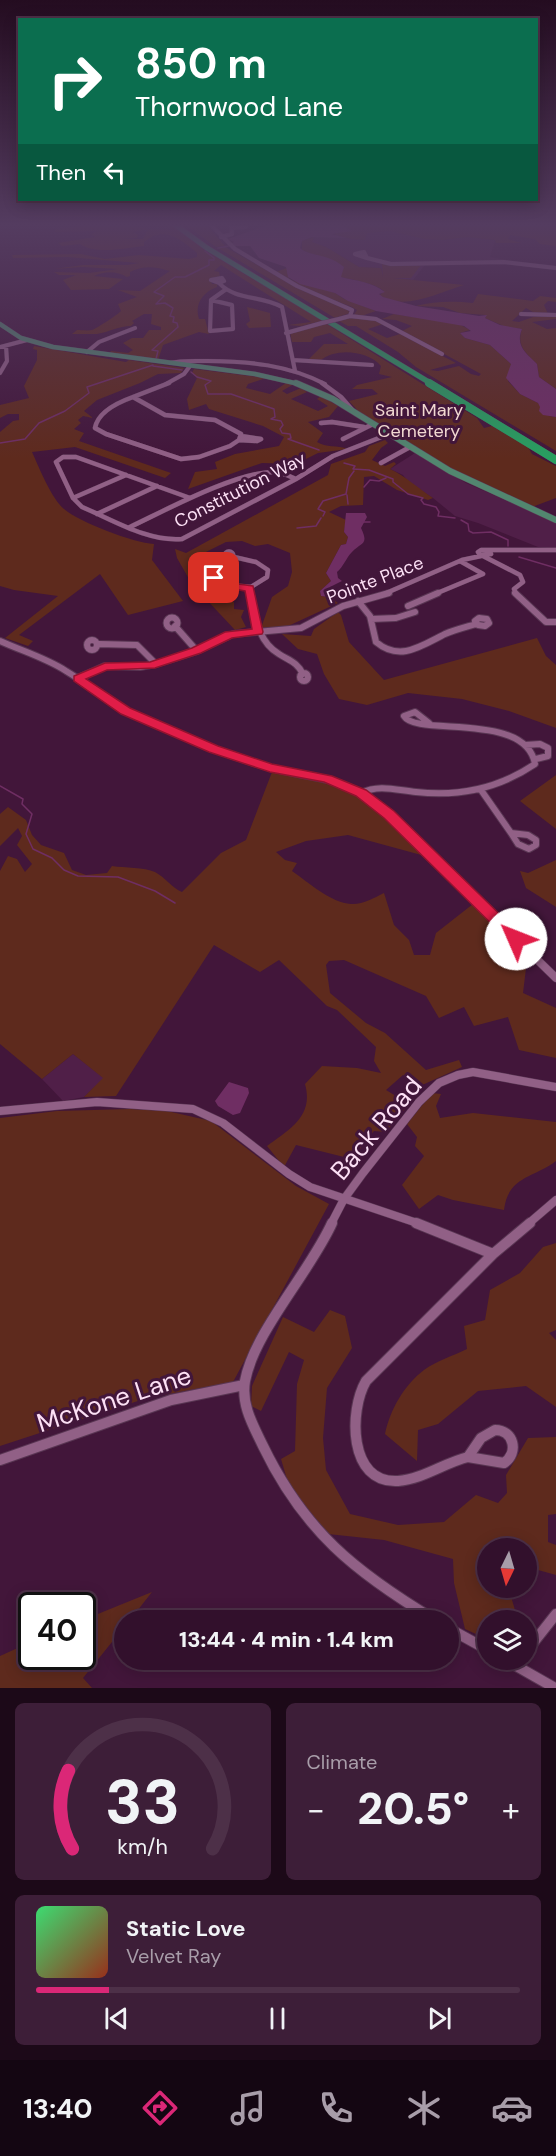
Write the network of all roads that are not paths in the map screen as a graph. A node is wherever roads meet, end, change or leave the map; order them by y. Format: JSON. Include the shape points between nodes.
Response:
{"nodes":[{"id":1,"x":211,"y":302,"type":"edge"},
{"id":2,"x":217,"y":302,"type":"edge"},
{"id":3,"x":269,"y":302,"type":"edge"},
{"id":4,"x":296,"y":302,"type":"edge"},
{"id":5,"x":303,"y":302,"type":"edge"},
{"id":6,"x":335,"y":302,"type":"edge"},
{"id":7,"x":521,"y":314,"type":"dead end"},
{"id":8,"x":556,"y":315,"type":"edge"},
{"id":9,"x":350,"y":316,"type":"junction"},
{"id":10,"x":0,"y":324,"type":"edge"},
{"id":11,"x":284,"y":327,"type":"junction"},
{"id":12,"x":303,"y":327,"type":"junction"},
{"id":13,"x":135,"y":328,"type":"dead end"},
{"id":14,"x":286,"y":333,"type":"junction"},
{"id":15,"x":27,"y":340,"type":"junction"},
{"id":16,"x":6,"y":346,"type":"junction"},
{"id":17,"x":0,"y":347,"type":"edge"},
{"id":18,"x":87,"y":352,"type":"junction"},
{"id":19,"x":442,"y":354,"type":"dead end"},
{"id":20,"x":294,"y":362,"type":"junction"},
{"id":21,"x":170,"y":363,"type":"junction"},
{"id":22,"x":372,"y":364,"type":"dead end"},
{"id":23,"x":190,"y":366,"type":"junction"},
{"id":24,"x":295,"y":371,"type":"junction"},
{"id":25,"x":0,"y":373,"type":"edge"},
{"id":26,"x":132,"y":396,"type":"junction"},
{"id":27,"x":354,"y":412,"type":"junction"},
{"id":28,"x":321,"y":423,"type":"dead end"},
{"id":29,"x":373,"y":424,"type":"junction"},
{"id":30,"x":364,"y":427,"type":"junction"},
{"id":31,"x":389,"y":434,"type":"junction"},
{"id":32,"x":342,"y":439,"type":"dead end"},
{"id":33,"x":410,"y":447,"type":"junction"},
{"id":34,"x":556,"y":455,"type":"edge"},
{"id":35,"x":556,"y":460,"type":"edge"},
{"id":36,"x":381,"y":463,"type":"dead end"},
{"id":37,"x":126,"y":475,"type":"junction"},
{"id":38,"x":296,"y":479,"type":"junction"},
{"id":39,"x":156,"y":486,"type":"junction"},
{"id":40,"x":73,"y":498,"type":"junction"},
{"id":41,"x":190,"y":498,"type":"junction"},
{"id":42,"x":97,"y":514,"type":"junction"},
{"id":43,"x":556,"y":520,"type":"edge"},
{"id":44,"x":130,"y":527,"type":"junction"},
{"id":45,"x":556,"y":550,"type":"edge"},
{"id":46,"x":485,"y":554,"type":"junction"},
{"id":47,"x":234,"y":557,"type":"dead end"},
{"id":48,"x":460,"y":561,"type":"junction"},
{"id":49,"x":219,"y":584,"type":"dead end"},
{"id":50,"x":249,"y":588,"type":"junction"},
{"id":51,"x":358,"y":601,"type":"junction"},
{"id":52,"x":371,"y":619,"type":"junction"},
{"id":53,"x":556,"y":622,"type":"edge"},
{"id":54,"x":476,"y":624,"type":"dead end"},
{"id":55,"x":175,"y":626,"type":"dead end"},
{"id":56,"x":258,"y":632,"type":"junction"},
{"id":57,"x":0,"y":641,"type":"edge"},
{"id":58,"x":99,"y":644,"type":"dead end"},
{"id":59,"x":196,"y":651,"type":"junction"},
{"id":60,"x":156,"y":664,"type":"junction"},
{"id":61,"x":303,"y":674,"type":"dead end"},
{"id":62,"x":78,"y":678,"type":"junction"},
{"id":63,"x":429,"y":723,"type":"dead end"},
{"id":64,"x":525,"y":745,"type":"junction"},
{"id":65,"x":536,"y":759,"type":"junction"},
{"id":66,"x":481,"y":790,"type":"junction"},
{"id":67,"x":364,"y":794,"type":"junction"},
{"id":68,"x":510,"y":833,"type":"dead end"},
{"id":69,"x":556,"y":978,"type":"edge"},
{"id":70,"x":556,"y":1087,"type":"edge"},
{"id":71,"x":0,"y":1111,"type":"edge"},
{"id":72,"x":344,"y":1199,"type":"junction"},
{"id":73,"x":556,"y":1200,"type":"edge"},
{"id":74,"x":493,"y":1254,"type":"junction"},
{"id":75,"x":243,"y":1385,"type":"junction"},
{"id":76,"x":468,"y":1457,"type":"dead end"},
{"id":77,"x":0,"y":1460,"type":"edge"},
{"id":78,"x":419,"y":1610,"type":"edge"},
{"id":79,"x":556,"y":1614,"type":"edge"},
{"id":80,"x":459,"y":1634,"type":"edge"},
{"id":81,"x":537,"y":1638,"type":"edge"},
{"id":82,"x":477,"y":1644,"type":"edge"},
{"id":83,"x":529,"y":1670,"type":"edge"},
{"id":84,"x":555,"y":1688,"type":"edge"}],
"edges":[{"from":1,"to":2,"type":"street","via":[[210,331],[233,329],[232,306]]},
{"from":3,"to":11,"type":"street","via":[[284,310]]},
{"from":4,"to":35,"type":"highway"},
{"from":5,"to":34,"type":"highway"},
{"from":6,"to":9,"type":"street","via":[[350,308]]},
{"from":7,"to":8,"type":"street"},
{"from":9,"to":12,"type":"street","bridge":true},
{"from":9,"to":19,"type":"street","via":[[376,319]]},
{"from":10,"to":15,"type":"main road"},
{"from":11,"to":12,"type":"street"},
{"from":11,"to":14,"type":"street"},
{"from":12,"to":14,"type":"street"},
{"from":13,"to":18,"type":"street","via":[[99,342]]},
{"from":14,"to":20,"type":"street"},
{"from":15,"to":16,"type":"street"},
{"from":15,"to":18,"type":"main road"},
{"from":16,"to":17,"type":"street"},
{"from":16,"to":25,"type":"street","via":[[7,361]]},
{"from":18,"to":21,"type":"main road"},
{"from":20,"to":22,"type":"street"},
{"from":20,"to":24,"type":"street"},
{"from":21,"to":23,"type":"main road"},
{"from":21,"to":24,"type":"street","via":[[245,360]]},
{"from":23,"to":26,"type":"street","via":[[174,382]]},
{"from":23,"to":27,"type":"main road","via":[[290,381],[320,392]]},
{"from":24,"to":27,"type":"street","via":[[324,385]]},
{"from":26,"to":26,"type":"street","via":[[113,405],[95,428],[177,459],[202,456],[240,438],[234,429],[211,418],[165,415]]},
{"from":27,"to":29,"type":"main road"},
{"from":28,"to":30,"type":"street"},
{"from":29,"to":30,"type":"street"},
{"from":29,"to":31,"type":"main road"},
{"from":30,"to":32,"type":"street"},
{"from":31,"to":33,"type":"main road"},
{"from":31,"to":38,"type":"street","name":"Constitution Way","via":[[333,456]]},
{"from":33,"to":36,"type":"street"},
{"from":33,"to":43,"type":"main road","via":[[459,476]]},
{"from":37,"to":39,"type":"street","name":"Constitution Way"},
{"from":37,"to":40,"type":"street"},
{"from":37,"to":40,"type":"street","name":"Constitution Way","via":[[76,457],[60,459],[56,465]]},
{"from":38,"to":41,"type":"street","via":[[277,472],[261,472]]},
{"from":38,"to":44,"type":"street","name":"Constitution Way","via":[[182,539],[162,538]]},
{"from":39,"to":41,"type":"street","name":"Constitution Way"},
{"from":39,"to":42,"type":"street"},
{"from":40,"to":42,"type":"street","name":"Constitution Way"},
{"from":41,"to":44,"type":"street"},
{"from":42,"to":44,"type":"street","name":"Constitution Way"},
{"from":45,"to":46,"type":"street","name":"Pointe Place"},
{"from":46,"to":48,"type":"street","name":"Pointe Place"},
{"from":46,"to":53,"type":"street","via":[[518,574],[523,579],[514,592],[546,622]]},
{"from":47,"to":50,"type":"street","via":[[260,563],[268,570],[264,581]]},
{"from":48,"to":51,"type":"street","name":"Pointe Place","via":[[404,588]]},
{"from":48,"to":52,"type":"street","via":[[483,574],[408,606],[415,612]]},
{"from":49,"to":50,"type":"street"},
{"from":50,"to":56,"type":"street"},
{"from":51,"to":52,"type":"street"},
{"from":51,"to":56,"type":"street","name":"Pointe Place","via":[[302,628]]},
{"from":52,"to":54,"type":"street","via":[[376,642],[397,652],[416,650],[447,633]]},
{"from":55,"to":59,"type":"street"},
{"from":56,"to":59,"type":"street","name":"Pointe Place","via":[[229,635]]},
{"from":56,"to":61,"type":"street","via":[[278,655],[298,664]]},
{"from":57,"to":62,"type":"street"},
{"from":58,"to":60,"type":"street","via":[[137,645]]},
{"from":59,"to":60,"type":"street","name":"Pointe Place"},
{"from":60,"to":62,"type":"street","name":"Pointe Place","via":[[105,666]]},
{"from":62,"to":67,"type":"street","via":[[125,711],[205,745],[256,764],[327,779]]},
{"from":63,"to":64,"type":"street","via":[[485,729]]},
{"from":64,"to":65,"type":"street"},
{"from":64,"to":65,"type":"street","via":[[548,748],[548,756]]},
{"from":65,"to":66,"type":"street","via":[[512,779]]},
{"from":66,"to":67,"type":"street","via":[[431,793],[383,788]]},
{"from":66,"to":68,"type":"street"},
{"from":67,"to":69,"type":"street"},
{"from":70,"to":72,"type":"street","name":"Back Road","via":[[479,1072],[452,1077],[424,1098]]},
{"from":71,"to":72,"type":"street","name":"Back Road","via":[[97,1102],[193,1109],[230,1126],[296,1179]]},
{"from":72,"to":74,"type":"street"},
{"from":72,"to":75,"type":"street","via":[[319,1249],[255,1354]]},
{"from":73,"to":74,"type":"street"},
{"from":74,"to":76,"type":"street","via":[[366,1381],[357,1402],[358,1451],[377,1477],[408,1479]]},
{"from":75,"to":77,"type":"street","name":"McKone Lane","via":[[174,1399]]},
{"from":75,"to":78,"type":"street","via":[[246,1407],[266,1451],[287,1492],[307,1519],[364,1576]]},
{"from":79,"to":81,"type":"street"},
{"from":80,"to":82,"type":"street"},
{"from":83,"to":84,"type":"street"}]}
